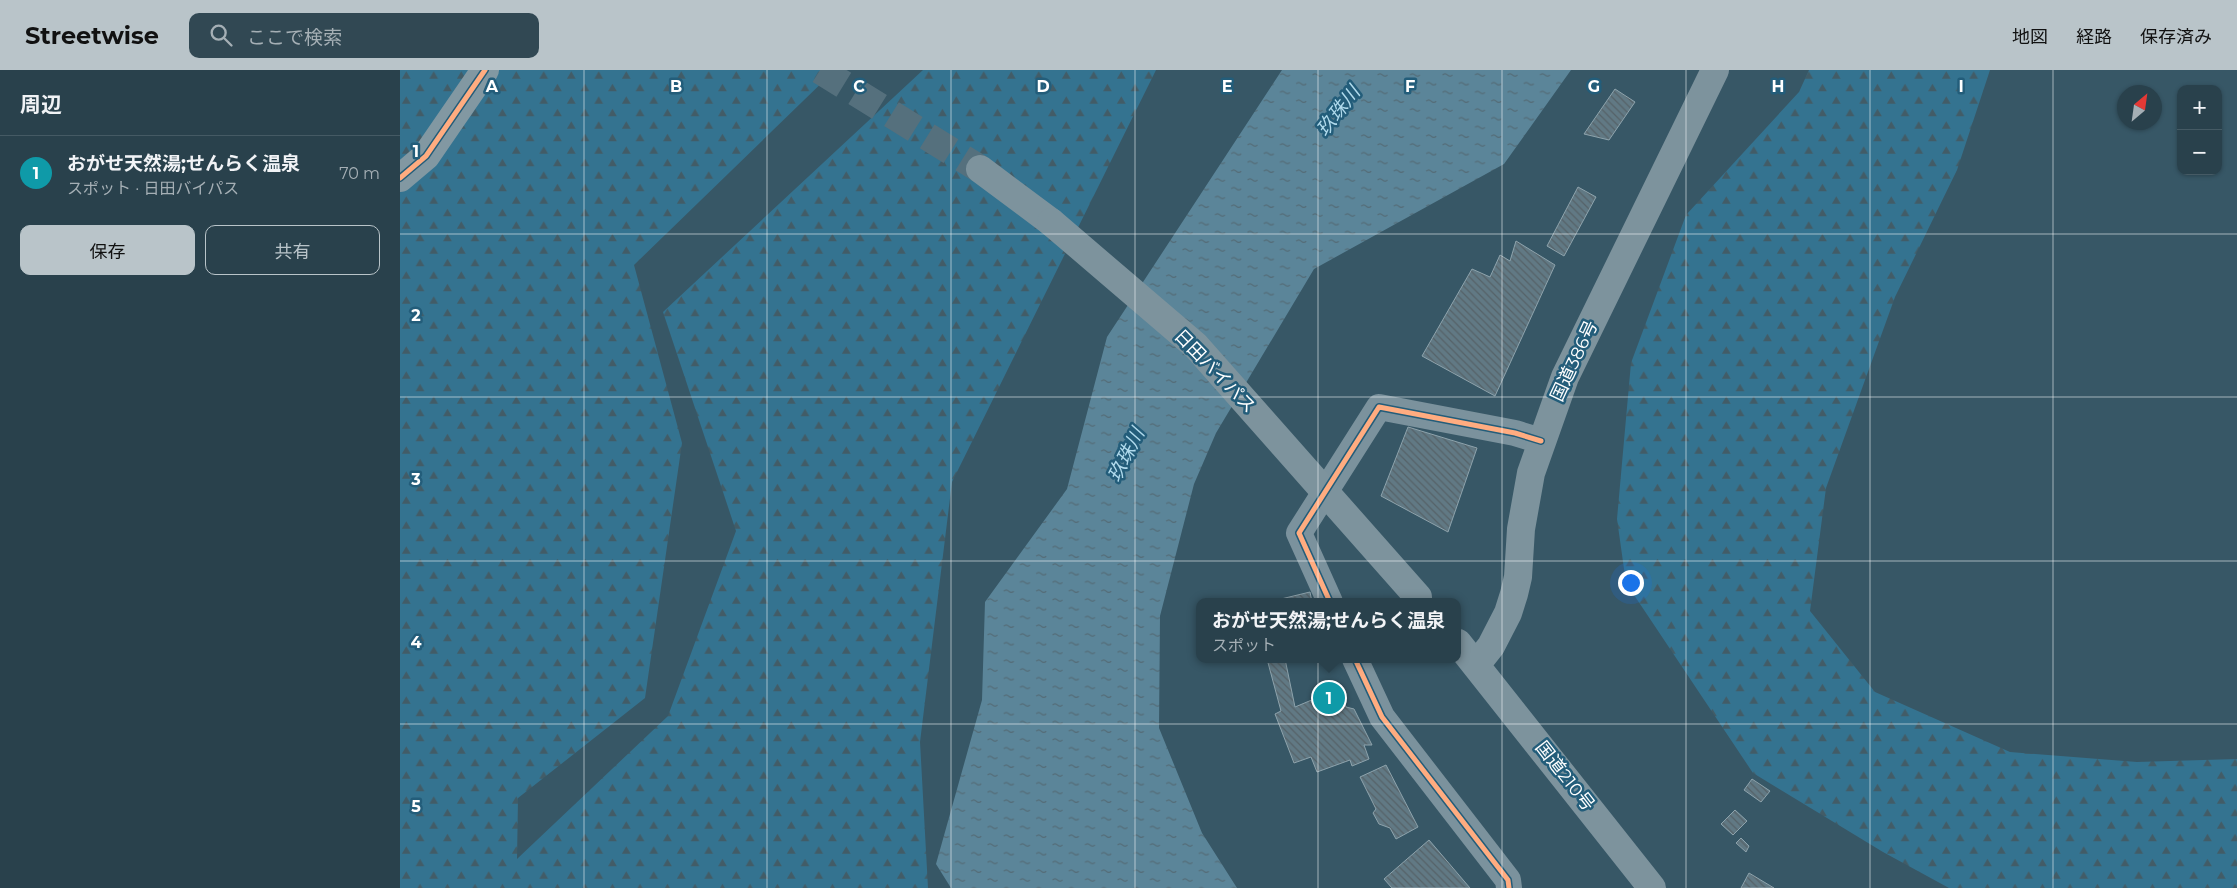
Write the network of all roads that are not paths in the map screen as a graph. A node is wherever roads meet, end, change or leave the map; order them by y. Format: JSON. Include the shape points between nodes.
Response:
{"nodes":[{"id":1,"x":485,"y":70,"type":"edge"},
{"id":2,"x":1715,"y":70,"type":"edge"},
{"id":3,"x":980,"y":169,"type":"tunnel mouth"},
{"id":4,"x":400,"y":178,"type":"edge"},
{"id":5,"x":1541,"y":441,"type":"junction"},
{"id":6,"x":1328,"y":598,"type":"edge"},
{"id":7,"x":1419,"y":598,"type":"edge"},
{"id":8,"x":1461,"y":647,"type":"edge"},
{"id":9,"x":1357,"y":663,"type":"edge"},
{"id":10,"x":1476,"y":665,"type":"junction"},
{"id":11,"x":1509,"y":888,"type":"edge"},
{"id":12,"x":1652,"y":888,"type":"edge"}],
"edges":[{"from":1,"to":4,"type":"street","via":[[426,156]]},
{"from":2,"to":5,"type":"highway","name":"国道386号","via":[[1565,377]]},
{"from":3,"to":7,"type":"highway","name":"日田バイパス","bridge":true,"via":[[1051,222],[1196,346]]},
{"from":5,"to":6,"type":"street","via":[[1379,407],[1299,533]]},
{"from":5,"to":10,"type":"highway","name":"国道386号","via":[[1522,521],[1514,594],[1491,646]]},
{"from":8,"to":10,"type":"highway"},
{"from":9,"to":11,"type":"street","via":[[1382,717],[1508,880]]},
{"from":10,"to":12,"type":"highway","name":"国道210号"}]}
